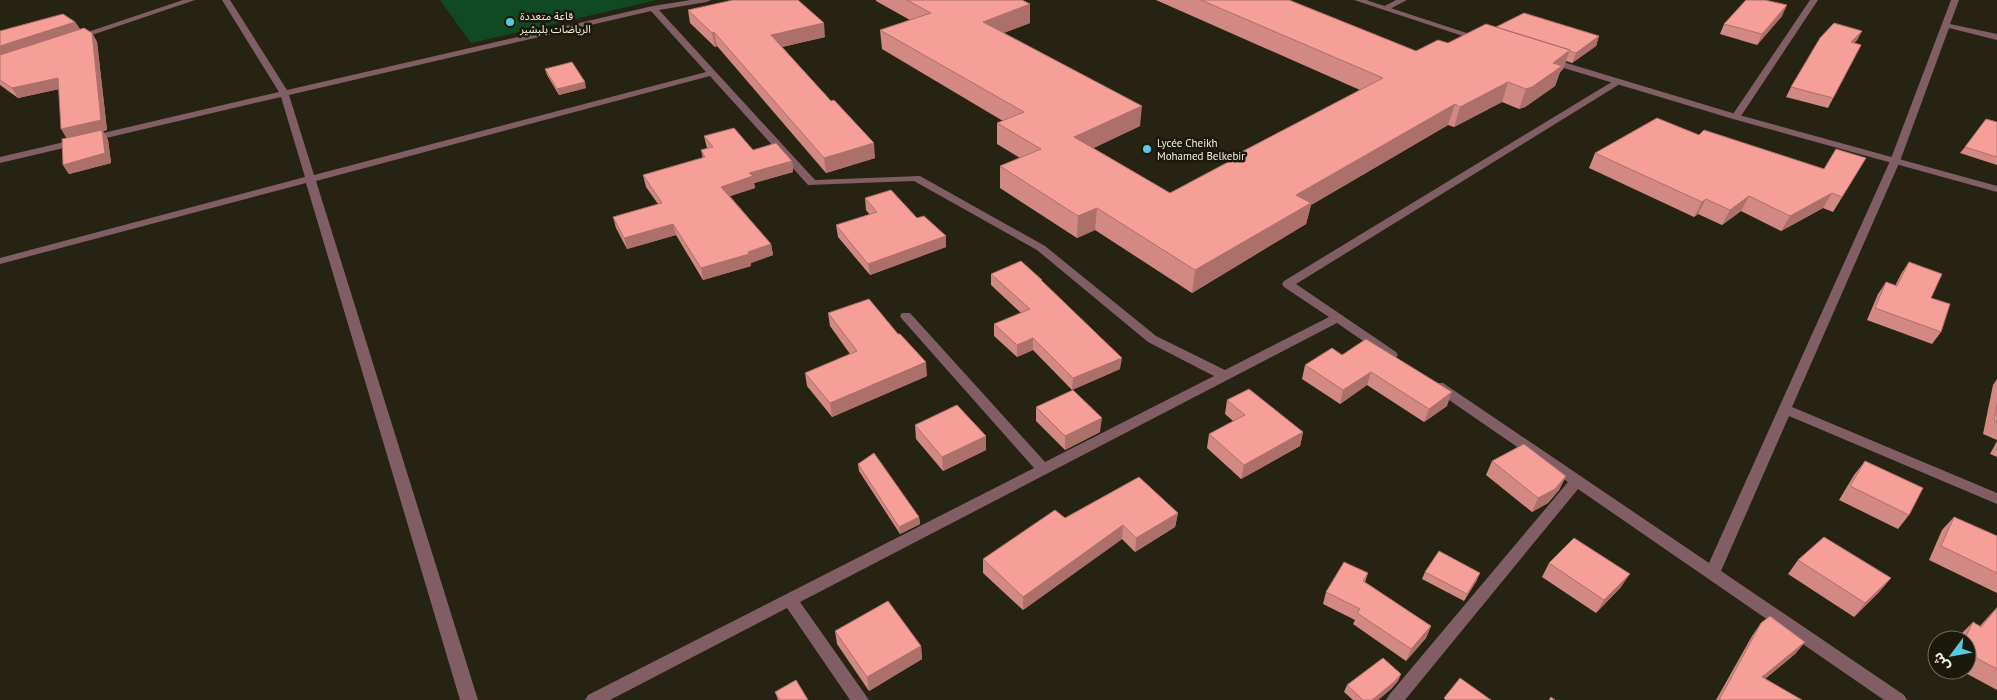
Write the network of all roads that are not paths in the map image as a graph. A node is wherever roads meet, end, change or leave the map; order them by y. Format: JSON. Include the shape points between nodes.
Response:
{"nodes":[{"id":1,"x":191,"y":0,"type":"edge"},
{"id":2,"x":226,"y":0,"type":"edge"},
{"id":3,"x":707,"y":0,"type":"edge"},
{"id":4,"x":1358,"y":0,"type":"edge"},
{"id":5,"x":1403,"y":0,"type":"edge"},
{"id":6,"x":1814,"y":0,"type":"edge"},
{"id":7,"x":1955,"y":0,"type":"edge"},
{"id":8,"x":653,"y":8,"type":"junction"},
{"id":9,"x":1384,"y":8,"type":"junction"},
{"id":10,"x":1945,"y":25,"type":"junction"},
{"id":11,"x":1997,"y":37,"type":"edge"},
{"id":12,"x":64,"y":41,"type":"edge"},
{"id":13,"x":1487,"y":41,"type":"edge"},
{"id":14,"x":1543,"y":59,"type":"edge"},
{"id":15,"x":712,"y":73,"type":"junction"},
{"id":16,"x":1618,"y":82,"type":"junction"},
{"id":17,"x":284,"y":93,"type":"junction"},
{"id":18,"x":1736,"y":117,"type":"junction"},
{"id":19,"x":0,"y":160,"type":"edge"},
{"id":20,"x":1895,"y":161,"type":"junction"},
{"id":21,"x":310,"y":180,"type":"junction"},
{"id":22,"x":1997,"y":189,"type":"edge"},
{"id":23,"x":0,"y":262,"type":"edge"},
{"id":24,"x":906,"y":316,"type":"dead end"},
{"id":25,"x":1338,"y":318,"type":"junction"},
{"id":26,"x":1404,"y":363,"type":"edge"},
{"id":27,"x":1226,"y":376,"type":"junction"},
{"id":28,"x":1428,"y":380,"type":"edge"},
{"id":29,"x":1785,"y":409,"type":"junction"},
{"id":30,"x":1043,"y":469,"type":"junction"},
{"id":31,"x":1577,"y":481,"type":"junction"},
{"id":32,"x":1997,"y":499,"type":"edge"},
{"id":33,"x":1712,"y":573,"type":"junction"},
{"id":34,"x":790,"y":600,"type":"junction"},
{"id":35,"x":469,"y":700,"type":"edge"},
{"id":36,"x":594,"y":700,"type":"edge"},
{"id":37,"x":860,"y":700,"type":"edge"},
{"id":38,"x":1396,"y":700,"type":"edge"},
{"id":39,"x":1898,"y":700,"type":"edge"}],
"edges":[{"from":1,"to":12,"type":"street"},
{"from":2,"to":17,"type":"street"},
{"from":3,"to":8,"type":"street"},
{"from":4,"to":9,"type":"street"},
{"from":5,"to":9,"type":"street"},
{"from":6,"to":18,"type":"street"},
{"from":7,"to":10,"type":"street"},
{"from":8,"to":15,"type":"street"},
{"from":8,"to":17,"type":"street"},
{"from":9,"to":13,"type":"street"},
{"from":10,"to":11,"type":"street"},
{"from":10,"to":20,"type":"street"},
{"from":14,"to":16,"type":"street"},
{"from":15,"to":21,"type":"street"},
{"from":15,"to":27,"type":"street","via":[[812,183],[916,178],[1041,248],[1152,339]]},
{"from":16,"to":18,"type":"street"},
{"from":16,"to":25,"type":"street","via":[[1288,284]]},
{"from":17,"to":19,"type":"street"},
{"from":17,"to":21,"type":"street"},
{"from":18,"to":20,"type":"street"},
{"from":20,"to":22,"type":"street"},
{"from":20,"to":29,"type":"street"},
{"from":21,"to":23,"type":"street"},
{"from":21,"to":35,"type":"street"},
{"from":24,"to":30,"type":"street"},
{"from":25,"to":26,"type":"street"},
{"from":25,"to":27,"type":"street"},
{"from":27,"to":30,"type":"street"},
{"from":28,"to":31,"type":"street"},
{"from":29,"to":32,"type":"street"},
{"from":29,"to":33,"type":"street"},
{"from":30,"to":34,"type":"street"},
{"from":31,"to":33,"type":"street"},
{"from":31,"to":38,"type":"street"},
{"from":33,"to":39,"type":"street"},
{"from":34,"to":36,"type":"street"},
{"from":34,"to":37,"type":"street"}]}
